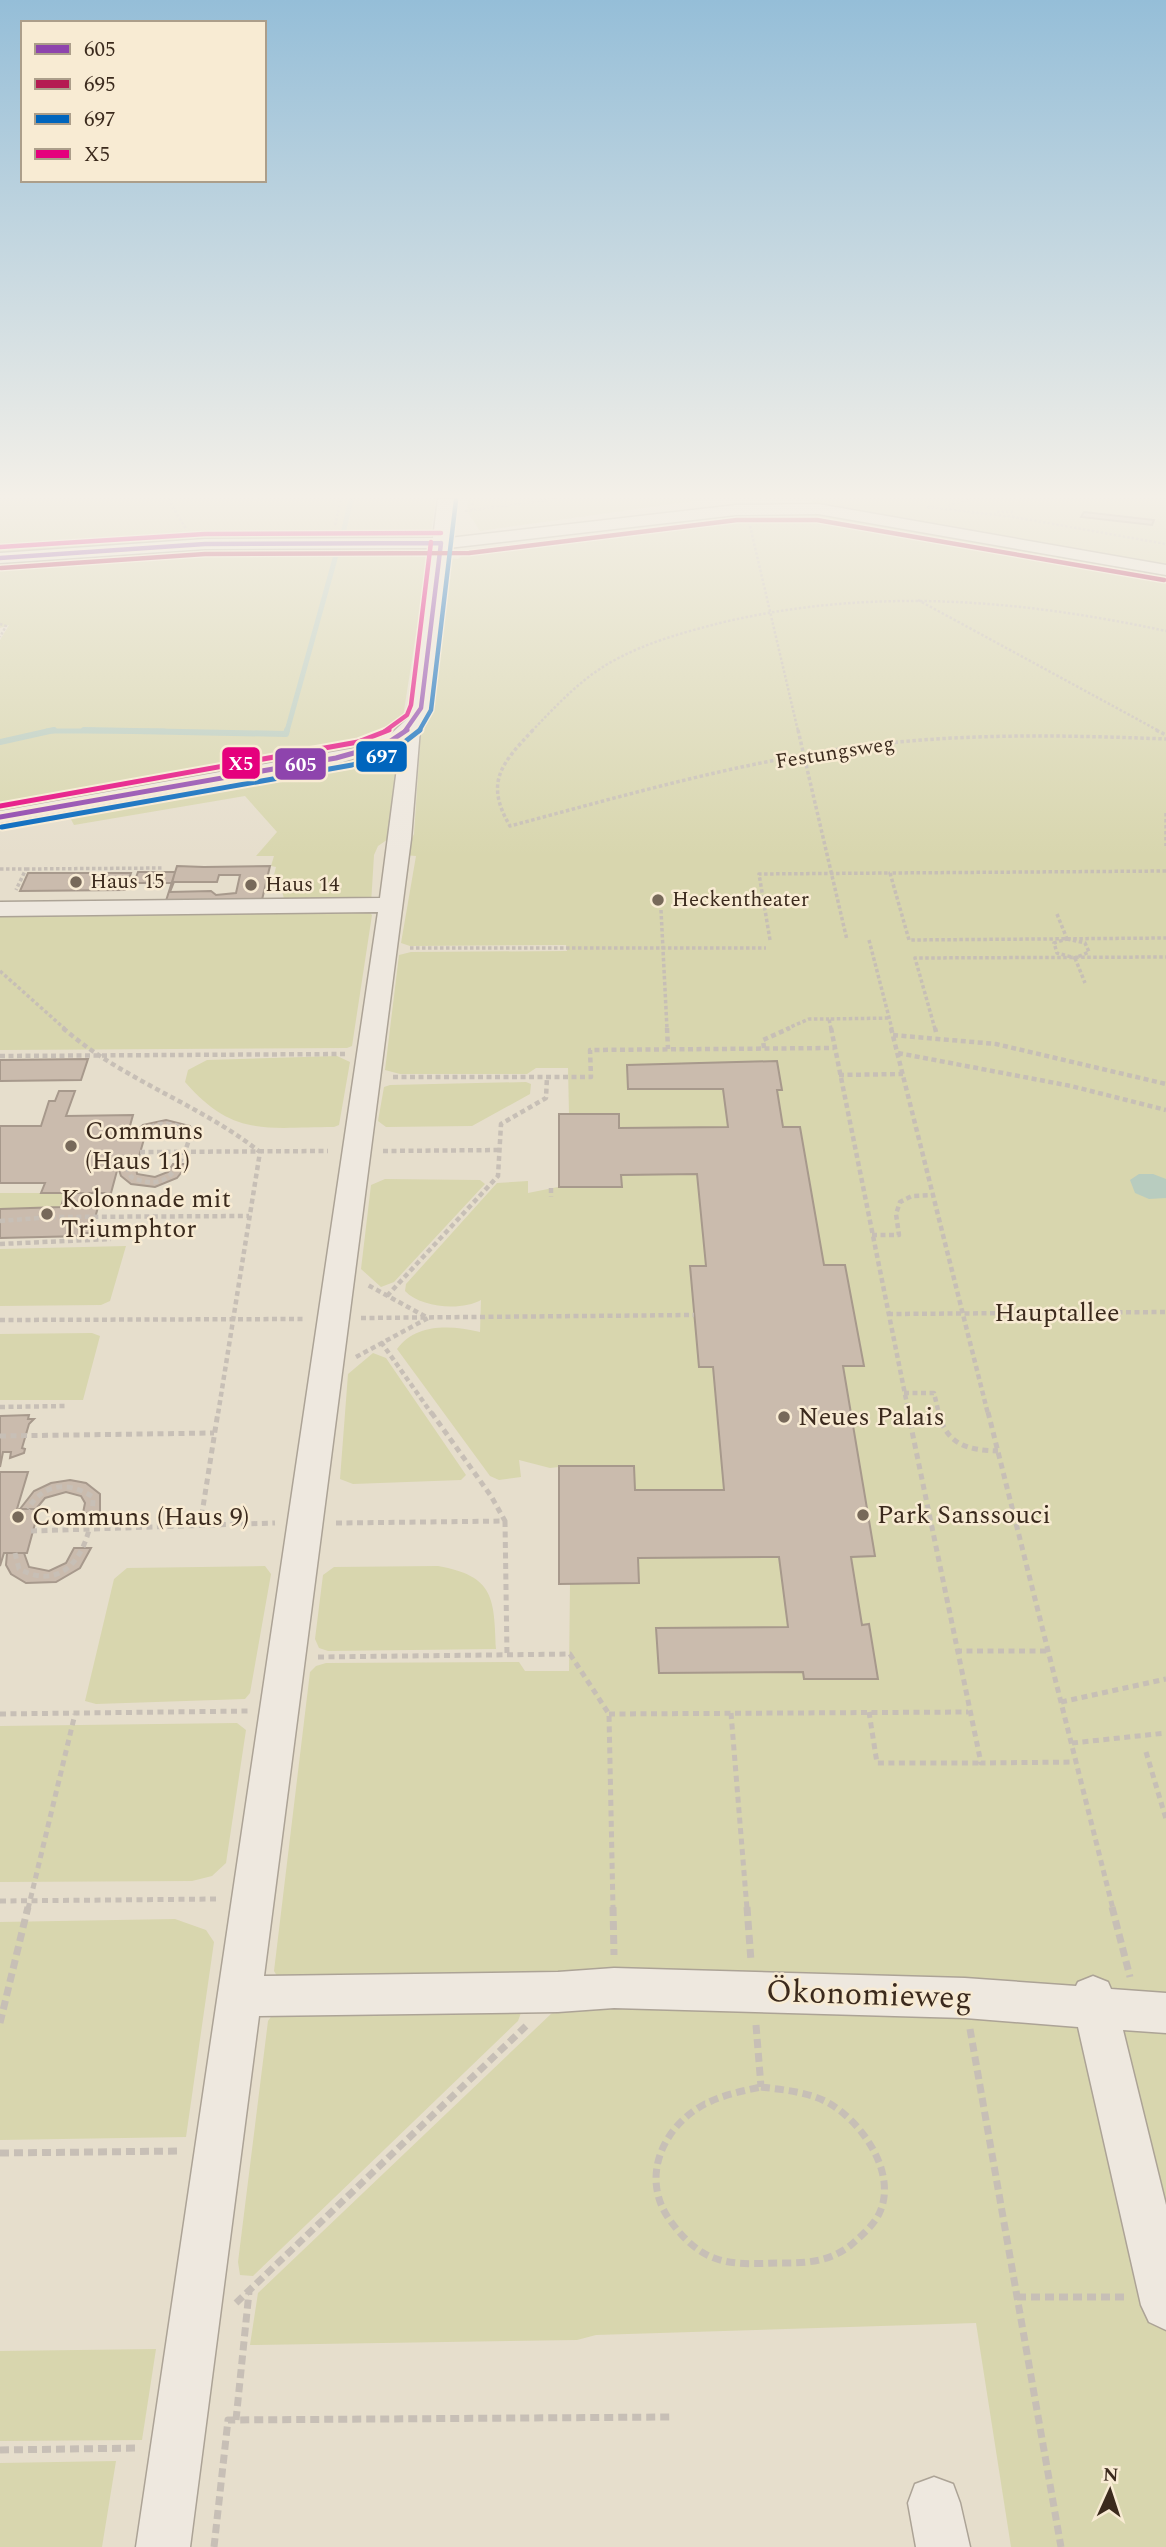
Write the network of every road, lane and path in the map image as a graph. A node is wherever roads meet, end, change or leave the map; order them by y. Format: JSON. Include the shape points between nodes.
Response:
{"nodes":[{"id":1,"x":431,"y":618,"type":"edge"},
{"id":2,"x":738,"y":618,"type":"edge"},
{"id":3,"x":772,"y":618,"type":"edge"},
{"id":4,"x":950,"y":618,"type":"edge"},
{"id":5,"x":1097,"y":618,"type":"edge"},
{"id":6,"x":0,"y":624,"type":"edge"},
{"id":7,"x":1166,"y":631,"type":"edge"},
{"id":8,"x":0,"y":637,"type":"edge"},
{"id":9,"x":411,"y":730,"type":"junction"},
{"id":10,"x":1166,"y":737,"type":"edge"},
{"id":11,"x":803,"y":757,"type":"junction"},
{"id":12,"x":1166,"y":813,"type":"edge"},
{"id":13,"x":0,"y":817,"type":"edge"},
{"id":14,"x":1166,"y":846,"type":"edge"},
{"id":15,"x":162,"y":868,"type":"dead end"},
{"id":16,"x":26,"y":869,"type":"dead end"},
{"id":17,"x":1166,"y":871,"type":"edge"},
{"id":18,"x":890,"y":873,"type":"junction"},
{"id":19,"x":831,"y":874,"type":"junction"},
{"id":20,"x":391,"y":905,"type":"junction"},
{"id":21,"x":0,"y":909,"type":"edge"},
{"id":22,"x":661,"y":910,"type":"dead end"},
{"id":23,"x":1057,"y":914,"type":"dead end"},
{"id":24,"x":1067,"y":939,"type":"junction"},
{"id":25,"x":1166,"y":939,"type":"edge"},
{"id":26,"x":770,"y":940,"type":"dead end"},
{"id":27,"x":847,"y":940,"type":"dead end"},
{"id":28,"x":869,"y":940,"type":"dead end"},
{"id":29,"x":385,"y":948,"type":"junction"},
{"id":30,"x":663,"y":948,"type":"junction"},
{"id":31,"x":766,"y":948,"type":"dead end"},
{"id":32,"x":1166,"y":957,"type":"edge"},
{"id":33,"x":1074,"y":958,"type":"junction"},
{"id":34,"x":0,"y":971,"type":"edge"},
{"id":35,"x":1085,"y":983,"type":"dead end"},
{"id":36,"x":890,"y":1018,"type":"junction"},
{"id":37,"x":829,"y":1019,"type":"junction"},
{"id":38,"x":936,"y":1032,"type":"dead end"},
{"id":39,"x":893,"y":1035,"type":"junction"},
{"id":40,"x":764,"y":1048,"type":"junction"},
{"id":41,"x":834,"y":1048,"type":"junction"},
{"id":42,"x":668,"y":1049,"type":"junction"},
{"id":43,"x":898,"y":1053,"type":"junction"},
{"id":44,"x":94,"y":1055,"type":"junction"},
{"id":45,"x":0,"y":1056,"type":"edge"},
{"id":46,"x":369,"y":1066,"type":"junction"},
{"id":47,"x":903,"y":1074,"type":"junction"},
{"id":48,"x":839,"y":1075,"type":"junction"},
{"id":49,"x":547,"y":1077,"type":"junction"},
{"id":50,"x":1166,"y":1084,"type":"edge"},
{"id":51,"x":1166,"y":1110,"type":"edge"},
{"id":52,"x":135,"y":1140,"type":"dead end"},
{"id":53,"x":502,"y":1150,"type":"junction"},
{"id":54,"x":358,"y":1151,"type":"junction"},
{"id":55,"x":140,"y":1152,"type":"dead end"},
{"id":56,"x":186,"y":1152,"type":"junction"},
{"id":57,"x":260,"y":1152,"type":"junction"},
{"id":58,"x":127,"y":1167,"type":"dead end"},
{"id":59,"x":551,"y":1188,"type":"dead end"},
{"id":60,"x":933,"y":1195,"type":"junction"},
{"id":61,"x":551,"y":1197,"type":"dead end"},
{"id":62,"x":249,"y":1216,"type":"junction"},
{"id":63,"x":0,"y":1221,"type":"edge"},
{"id":64,"x":872,"y":1236,"type":"junction"},
{"id":65,"x":111,"y":1239,"type":"dead end"},
{"id":66,"x":0,"y":1244,"type":"edge"},
{"id":67,"x":341,"y":1269,"type":"junction"},
{"id":68,"x":387,"y":1296,"type":"junction"},
{"id":69,"x":1166,"y":1312,"type":"edge"},
{"id":70,"x":963,"y":1313,"type":"junction"},
{"id":71,"x":888,"y":1314,"type":"junction"},
{"id":72,"x":694,"y":1315,"type":"dead end"},
{"id":73,"x":335,"y":1318,"type":"junction"},
{"id":74,"x":428,"y":1318,"type":"junction"},
{"id":75,"x":232,"y":1319,"type":"junction"},
{"id":76,"x":0,"y":1320,"type":"edge"},
{"id":77,"x":381,"y":1342,"type":"junction"},
{"id":78,"x":327,"y":1376,"type":"junction"},
{"id":79,"x":904,"y":1393,"type":"junction"},
{"id":80,"x":65,"y":1406,"type":"dead end"},
{"id":81,"x":0,"y":1407,"type":"edge"},
{"id":82,"x":214,"y":1433,"type":"junction"},
{"id":83,"x":0,"y":1436,"type":"edge"},
{"id":84,"x":998,"y":1451,"type":"junction"},
{"id":85,"x":491,"y":1496,"type":"dead end"},
{"id":86,"x":27,"y":1509,"type":"dead end"},
{"id":87,"x":505,"y":1521,"type":"dead end"},
{"id":88,"x":200,"y":1526,"type":"dead end"},
{"id":89,"x":115,"y":1529,"type":"dead end"},
{"id":90,"x":88,"y":1530,"type":"junction"},
{"id":91,"x":32,"y":1531,"type":"dead end"},
{"id":92,"x":15,"y":1553,"type":"dead end"},
{"id":93,"x":956,"y":1651,"type":"junction"},
{"id":94,"x":1048,"y":1651,"type":"junction"},
{"id":95,"x":508,"y":1655,"type":"junction"},
{"id":96,"x":285,"y":1657,"type":"junction"},
{"id":97,"x":1166,"y":1679,"type":"edge"},
{"id":98,"x":1061,"y":1702,"type":"junction"},
{"id":99,"x":278,"y":1711,"type":"junction"},
{"id":100,"x":869,"y":1712,"type":"junction"},
{"id":101,"x":968,"y":1712,"type":"junction"},
{"id":102,"x":731,"y":1713,"type":"junction"},
{"id":103,"x":0,"y":1714,"type":"edge"},
{"id":104,"x":75,"y":1714,"type":"junction"},
{"id":105,"x":609,"y":1714,"type":"junction"},
{"id":106,"x":1166,"y":1733,"type":"edge"},
{"id":107,"x":1072,"y":1743,"type":"junction"},
{"id":108,"x":1146,"y":1752,"type":"dead end"},
{"id":109,"x":1076,"y":1762,"type":"junction"},
{"id":110,"x":981,"y":1763,"type":"junction"},
{"id":111,"x":1166,"y":1819,"type":"edge"},
{"id":112,"x":251,"y":1899,"type":"junction"},
{"id":113,"x":30,"y":1900,"type":"junction"},
{"id":114,"x":0,"y":1901,"type":"edge"},
{"id":115,"x":614,"y":1988,"type":"junction"},
{"id":116,"x":753,"y":1990,"type":"junction"},
{"id":117,"x":565,"y":1992,"type":"junction"},
{"id":118,"x":238,"y":1996,"type":"junction"},
{"id":119,"x":965,"y":1997,"type":"junction"},
{"id":120,"x":1123,"y":2006,"type":"edge"},
{"id":121,"x":0,"y":2024,"type":"edge"},
{"id":122,"x":761,"y":2087,"type":"junction"},
{"id":123,"x":218,"y":2151,"type":"junction"},
{"id":124,"x":0,"y":2152,"type":"edge"},
{"id":125,"x":249,"y":2291,"type":"junction"},
{"id":126,"x":1017,"y":2297,"type":"junction"},
{"id":127,"x":1165,"y":2301,"type":"edge"},
{"id":128,"x":191,"y":2345,"type":"junction"},
{"id":129,"x":672,"y":2417,"type":"dead end"},
{"id":130,"x":236,"y":2420,"type":"junction"},
{"id":131,"x":200,"y":2447,"type":"junction"},
{"id":132,"x":0,"y":2450,"type":"edge"},
{"id":133,"x":163,"y":2547,"type":"edge"},
{"id":134,"x":214,"y":2547,"type":"edge"},
{"id":135,"x":1061,"y":2547,"type":"edge"}],
"edges":[{"from":1,"to":9,"type":"street","via":[[421,708]]},
{"from":2,"to":11,"type":"path","name":"Festungsweg","via":[[642,647],[586,678],[524,739],[499,773],[496,804],[510,826],[693,779]]},
{"from":3,"to":11,"type":"path"},
{"from":4,"to":10,"type":"path"},
{"from":5,"to":7,"type":"path"},
{"from":6,"to":8,"type":"path","via":[[6,626]]},
{"from":9,"to":13,"type":"street","via":[[374,748],[335,758]]},
{"from":9,"to":20,"type":"street"},
{"from":10,"to":11,"type":"path","name":"Festungsweg","via":[[969,738]]},
{"from":11,"to":19,"type":"path"},
{"from":12,"to":14,"type":"path"},
{"from":15,"to":16,"type":"path"},
{"from":17,"to":18,"type":"path"},
{"from":18,"to":19,"type":"path"},
{"from":18,"to":24,"type":"path","via":[[909,940]]},
{"from":19,"to":26,"type":"path","via":[[759,874]]},
{"from":19,"to":27,"type":"path"},
{"from":20,"to":21,"type":"street"},
{"from":20,"to":29,"type":"street"},
{"from":22,"to":30,"type":"path"},
{"from":23,"to":24,"type":"path"},
{"from":24,"to":25,"type":"path"},
{"from":24,"to":33,"type":"path","via":[[1054,943],[1053,948]]},
{"from":24,"to":33,"type":"path","via":[[1089,948]]},
{"from":28,"to":36,"type":"path"},
{"from":29,"to":30,"type":"path"},
{"from":29,"to":46,"type":"street"},
{"from":30,"to":31,"type":"path"},
{"from":30,"to":42,"type":"path"},
{"from":32,"to":33,"type":"path"},
{"from":33,"to":35,"type":"path"},
{"from":33,"to":38,"type":"path","via":[[915,958]]},
{"from":34,"to":44,"type":"path"},
{"from":36,"to":37,"type":"path"},
{"from":36,"to":39,"type":"path"},
{"from":37,"to":40,"type":"path","via":[[809,1019],[763,1040]]},
{"from":37,"to":41,"type":"path"},
{"from":39,"to":43,"type":"path"},
{"from":39,"to":50,"type":"path","via":[[937,1035],[991,1044]]},
{"from":40,"to":41,"type":"path"},
{"from":40,"to":42,"type":"path"},
{"from":41,"to":48,"type":"path"},
{"from":42,"to":49,"type":"path","via":[[590,1050],[591,1077]]},
{"from":43,"to":47,"type":"path"},
{"from":43,"to":51,"type":"path","via":[[1072,1086]]},
{"from":44,"to":45,"type":"path"},
{"from":44,"to":46,"type":"path"},
{"from":44,"to":57,"type":"path","via":[[228,1127]]},
{"from":46,"to":49,"type":"path"},
{"from":46,"to":54,"type":"street"},
{"from":47,"to":48,"type":"path"},
{"from":47,"to":60,"type":"path"},
{"from":48,"to":64,"type":"path"},
{"from":49,"to":53,"type":"path","via":[[546,1098],[501,1125]]},
{"from":52,"to":56,"type":"path","via":[[154,1125],[179,1125],[188,1135]]},
{"from":53,"to":54,"type":"path"},
{"from":53,"to":68,"type":"path","via":[[498,1176]]},
{"from":54,"to":57,"type":"path"},
{"from":54,"to":67,"type":"street"},
{"from":55,"to":56,"type":"path"},
{"from":56,"to":57,"type":"path"},
{"from":56,"to":58,"type":"path","via":[[178,1170],[164,1180],[136,1180]]},
{"from":57,"to":62,"type":"path"},
{"from":59,"to":61,"type":"path"},
{"from":60,"to":64,"type":"path","via":[[908,1195],[899,1201],[899,1236]]},
{"from":60,"to":70,"type":"path"},
{"from":62,"to":63,"type":"path"},
{"from":62,"to":75,"type":"path"},
{"from":64,"to":71,"type":"path"},
{"from":65,"to":66,"type":"path"},
{"from":67,"to":68,"type":"path"},
{"from":67,"to":73,"type":"street"},
{"from":68,"to":74,"type":"path"},
{"from":69,"to":70,"type":"path","name":"Hauptallee"},
{"from":70,"to":71,"type":"path","name":"Hauptallee"},
{"from":70,"to":84,"type":"path"},
{"from":71,"to":79,"type":"path"},
{"from":72,"to":74,"type":"path"},
{"from":73,"to":74,"type":"path"},
{"from":73,"to":75,"type":"path"},
{"from":73,"to":78,"type":"street"},
{"from":74,"to":77,"type":"path"},
{"from":75,"to":76,"type":"path"},
{"from":75,"to":82,"type":"path"},
{"from":77,"to":78,"type":"path"},
{"from":77,"to":85,"type":"path"},
{"from":78,"to":96,"type":"street"},
{"from":79,"to":84,"type":"path","via":[[934,1392],[940,1426],[948,1440],[974,1451]]},
{"from":79,"to":93,"type":"path"},
{"from":80,"to":81,"type":"path"},
{"from":82,"to":83,"type":"path"},
{"from":82,"to":88,"type":"path"},
{"from":84,"to":94,"type":"path"},
{"from":86,"to":90,"type":"path","via":[[44,1491],[62,1485],[78,1487],[93,1497]]},
{"from":87,"to":95,"type":"path"},
{"from":89,"to":90,"type":"path"},
{"from":90,"to":91,"type":"path"},
{"from":90,"to":92,"type":"path","via":[[78,1560],[51,1577],[25,1574],[16,1565]]},
{"from":93,"to":94,"type":"path"},
{"from":93,"to":101,"type":"path"},
{"from":94,"to":98,"type":"path"},
{"from":95,"to":96,"type":"path"},
{"from":95,"to":105,"type":"path","via":[[570,1654]]},
{"from":96,"to":99,"type":"street"},
{"from":97,"to":98,"type":"path"},
{"from":98,"to":107,"type":"path"},
{"from":99,"to":104,"type":"path"},
{"from":99,"to":112,"type":"street"},
{"from":100,"to":101,"type":"path"},
{"from":100,"to":102,"type":"path"},
{"from":100,"to":110,"type":"path","via":[[877,1763]]},
{"from":101,"to":110,"type":"path"},
{"from":102,"to":105,"type":"path"},
{"from":102,"to":116,"type":"path"},
{"from":103,"to":104,"type":"path"},
{"from":104,"to":113,"type":"path"},
{"from":105,"to":115,"type":"path"},
{"from":106,"to":107,"type":"path"},
{"from":107,"to":109,"type":"path"},
{"from":108,"to":111,"type":"path"},
{"from":109,"to":110,"type":"path"},
{"from":109,"to":120,"type":"path"},
{"from":112,"to":113,"type":"path"},
{"from":112,"to":118,"type":"street"},
{"from":113,"to":114,"type":"path"},
{"from":113,"to":121,"type":"path"},
{"from":115,"to":116,"type":"street","name":"Ökonomieweg"},
{"from":115,"to":117,"type":"street","name":"Ökonomieweg"},
{"from":116,"to":119,"type":"street","name":"Ökonomieweg"},
{"from":116,"to":122,"type":"path"},
{"from":117,"to":118,"type":"street","name":"Ökonomieweg"},
{"from":117,"to":125,"type":"path"},
{"from":118,"to":123,"type":"street"},
{"from":119,"to":120,"type":"street","name":"Ökonomieweg"},
{"from":119,"to":126,"type":"path"},
{"from":120,"to":127,"type":"street"},
{"from":122,"to":122,"type":"path","via":[[802,2092],[833,2106],[854,2121],[872,2146],[882,2180],[881,2210],[856,2241],[818,2263],[732,2263],[712,2257],[691,2245],[674,2227],[654,2188],[655,2163],[664,2141],[687,2117],[718,2097]]},
{"from":123,"to":124,"type":"path"},
{"from":123,"to":128,"type":"street"},
{"from":125,"to":128,"type":"path"},
{"from":125,"to":130,"type":"path"},
{"from":126,"to":127,"type":"path"},
{"from":126,"to":135,"type":"path"},
{"from":128,"to":131,"type":"street"},
{"from":129,"to":130,"type":"path"},
{"from":130,"to":131,"type":"path","via":[[228,2420]]},
{"from":131,"to":132,"type":"path"},
{"from":131,"to":133,"type":"street"},
{"from":131,"to":134,"type":"path"}]}
